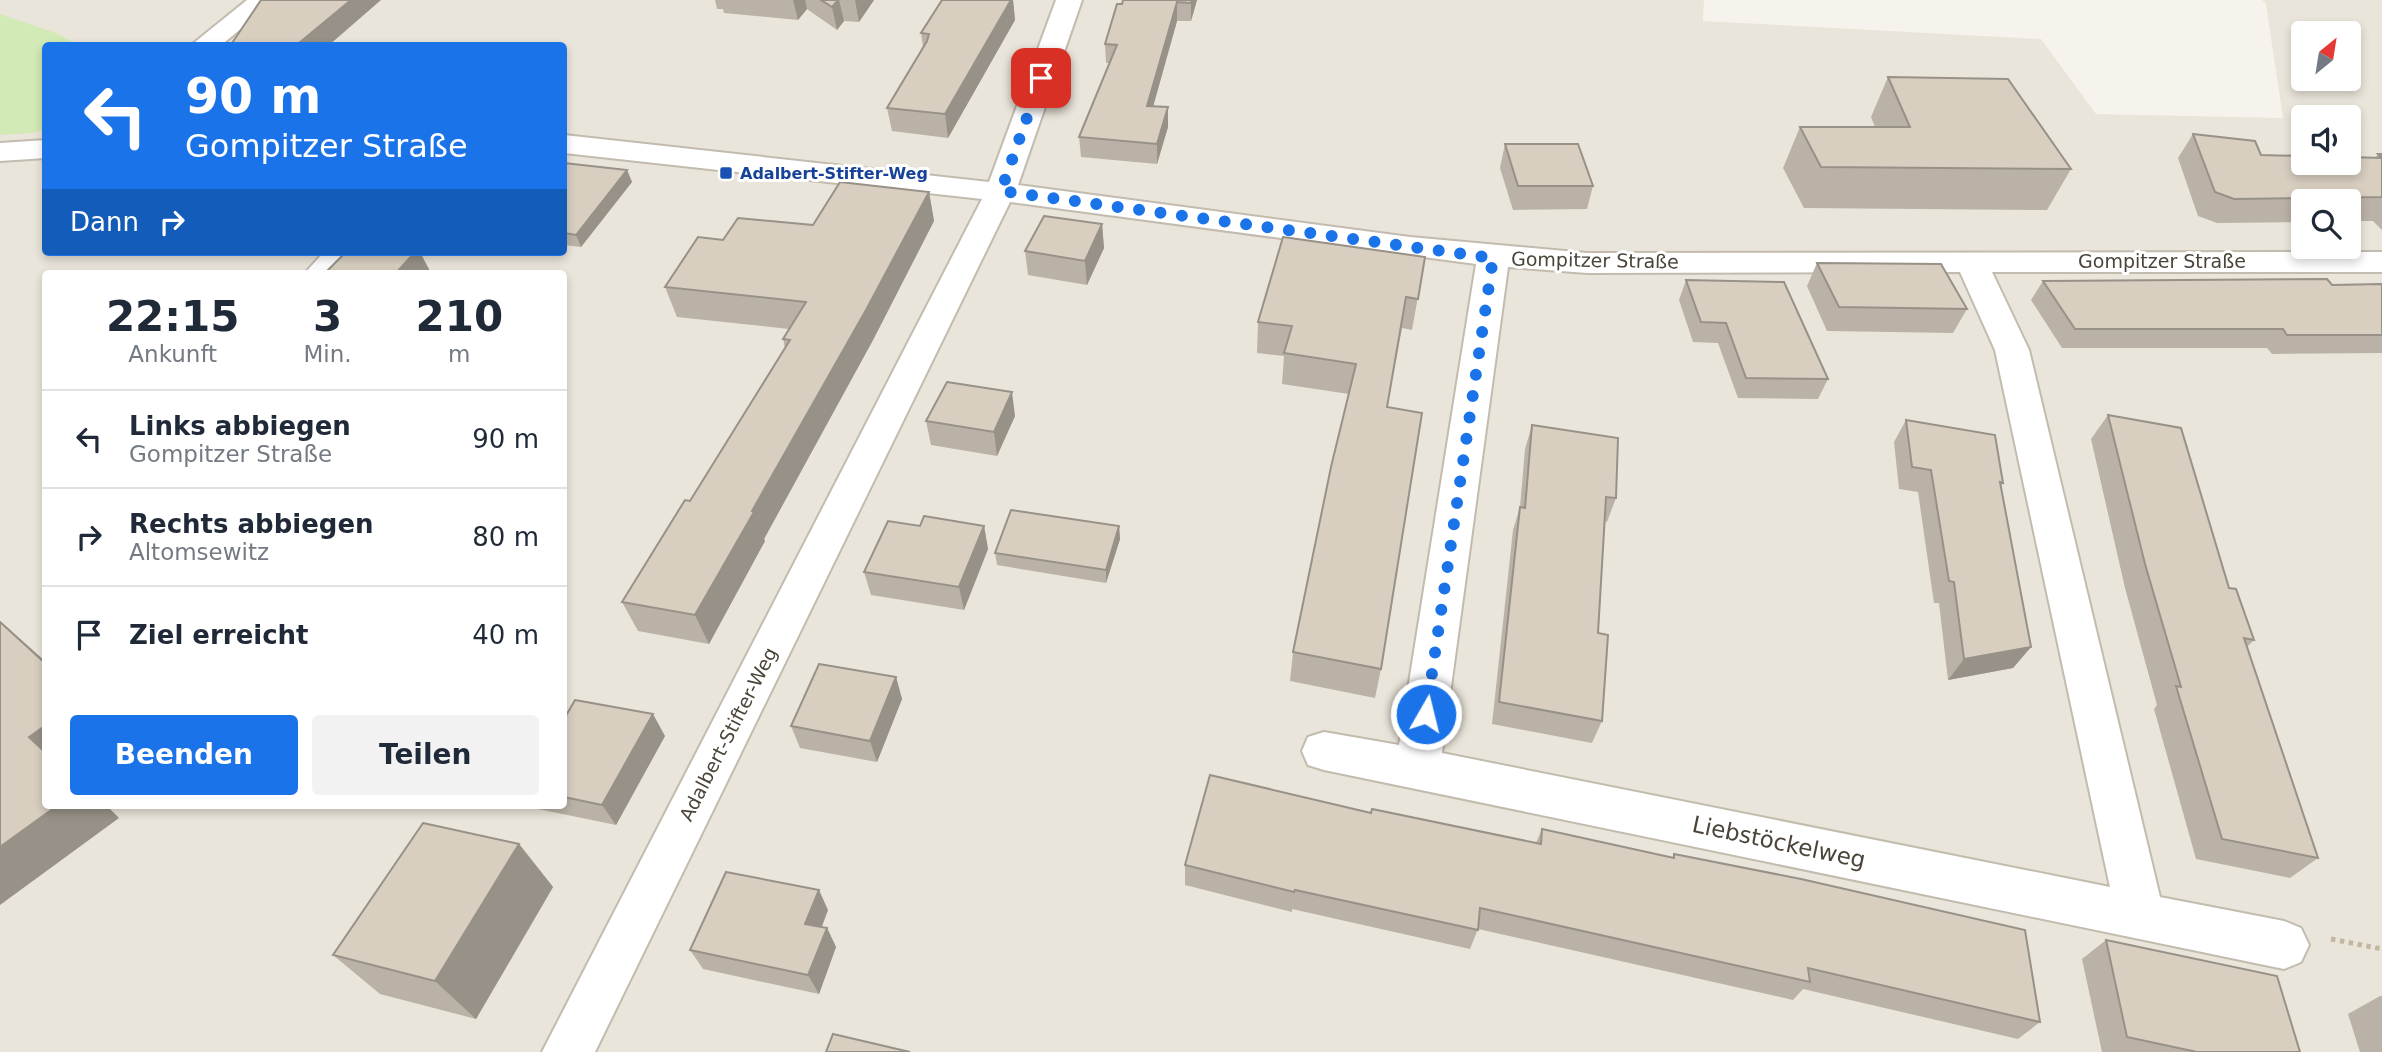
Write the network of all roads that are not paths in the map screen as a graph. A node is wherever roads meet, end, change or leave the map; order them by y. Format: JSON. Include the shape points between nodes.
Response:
{"nodes":[{"id":1,"x":263,"y":0,"type":"edge"},
{"id":2,"x":1069,"y":0,"type":"edge"},
{"id":3,"x":208,"y":42,"type":"edge"},
{"id":4,"x":567,"y":144,"type":"edge"},
{"id":5,"x":42,"y":149,"type":"edge"},
{"id":6,"x":0,"y":152,"type":"edge"},
{"id":7,"x":1001,"y":191,"type":"junction"},
{"id":8,"x":338,"y":256,"type":"edge"},
{"id":9,"x":1493,"y":258,"type":"junction"},
{"id":10,"x":1971,"y":261,"type":"junction"},
{"id":11,"x":2382,"y":262,"type":"edge"},
{"id":12,"x":324,"y":270,"type":"edge"},
{"id":13,"x":1324,"y":751,"type":"dead end"},
{"id":14,"x":1418,"y":768,"type":"junction"},
{"id":15,"x":2140,"y":914,"type":"junction"},
{"id":16,"x":2284,"y":945,"type":"dead end"},
{"id":17,"x":568,"y":1052,"type":"edge"}],
"edges":[{"from":1,"to":3,"type":"street"},
{"from":2,"to":7,"type":"street","name":"Adalbert-Stifter-Weg"},
{"from":4,"to":7,"type":"street","name":"Gompitzer Straße"},
{"from":5,"to":6,"type":"street"},
{"from":7,"to":9,"type":"street","name":"Gompitzer Straße"},
{"from":7,"to":17,"type":"street","name":"Adalbert-Stifter-Weg"},
{"from":8,"to":12,"type":"street"},
{"from":9,"to":10,"type":"street","name":"Gompitzer Straße","via":[[1587,263]]},
{"from":9,"to":14,"type":"street"},
{"from":10,"to":11,"type":"street","name":"Gompitzer Straße"},
{"from":10,"to":15,"type":"street","via":[[2012,350]]},
{"from":13,"to":14,"type":"street","name":"Liebstöckelweg"},
{"from":14,"to":15,"type":"street","name":"Liebstöckelweg"},
{"from":15,"to":16,"type":"street","name":"Liebstöckelweg"}]}
